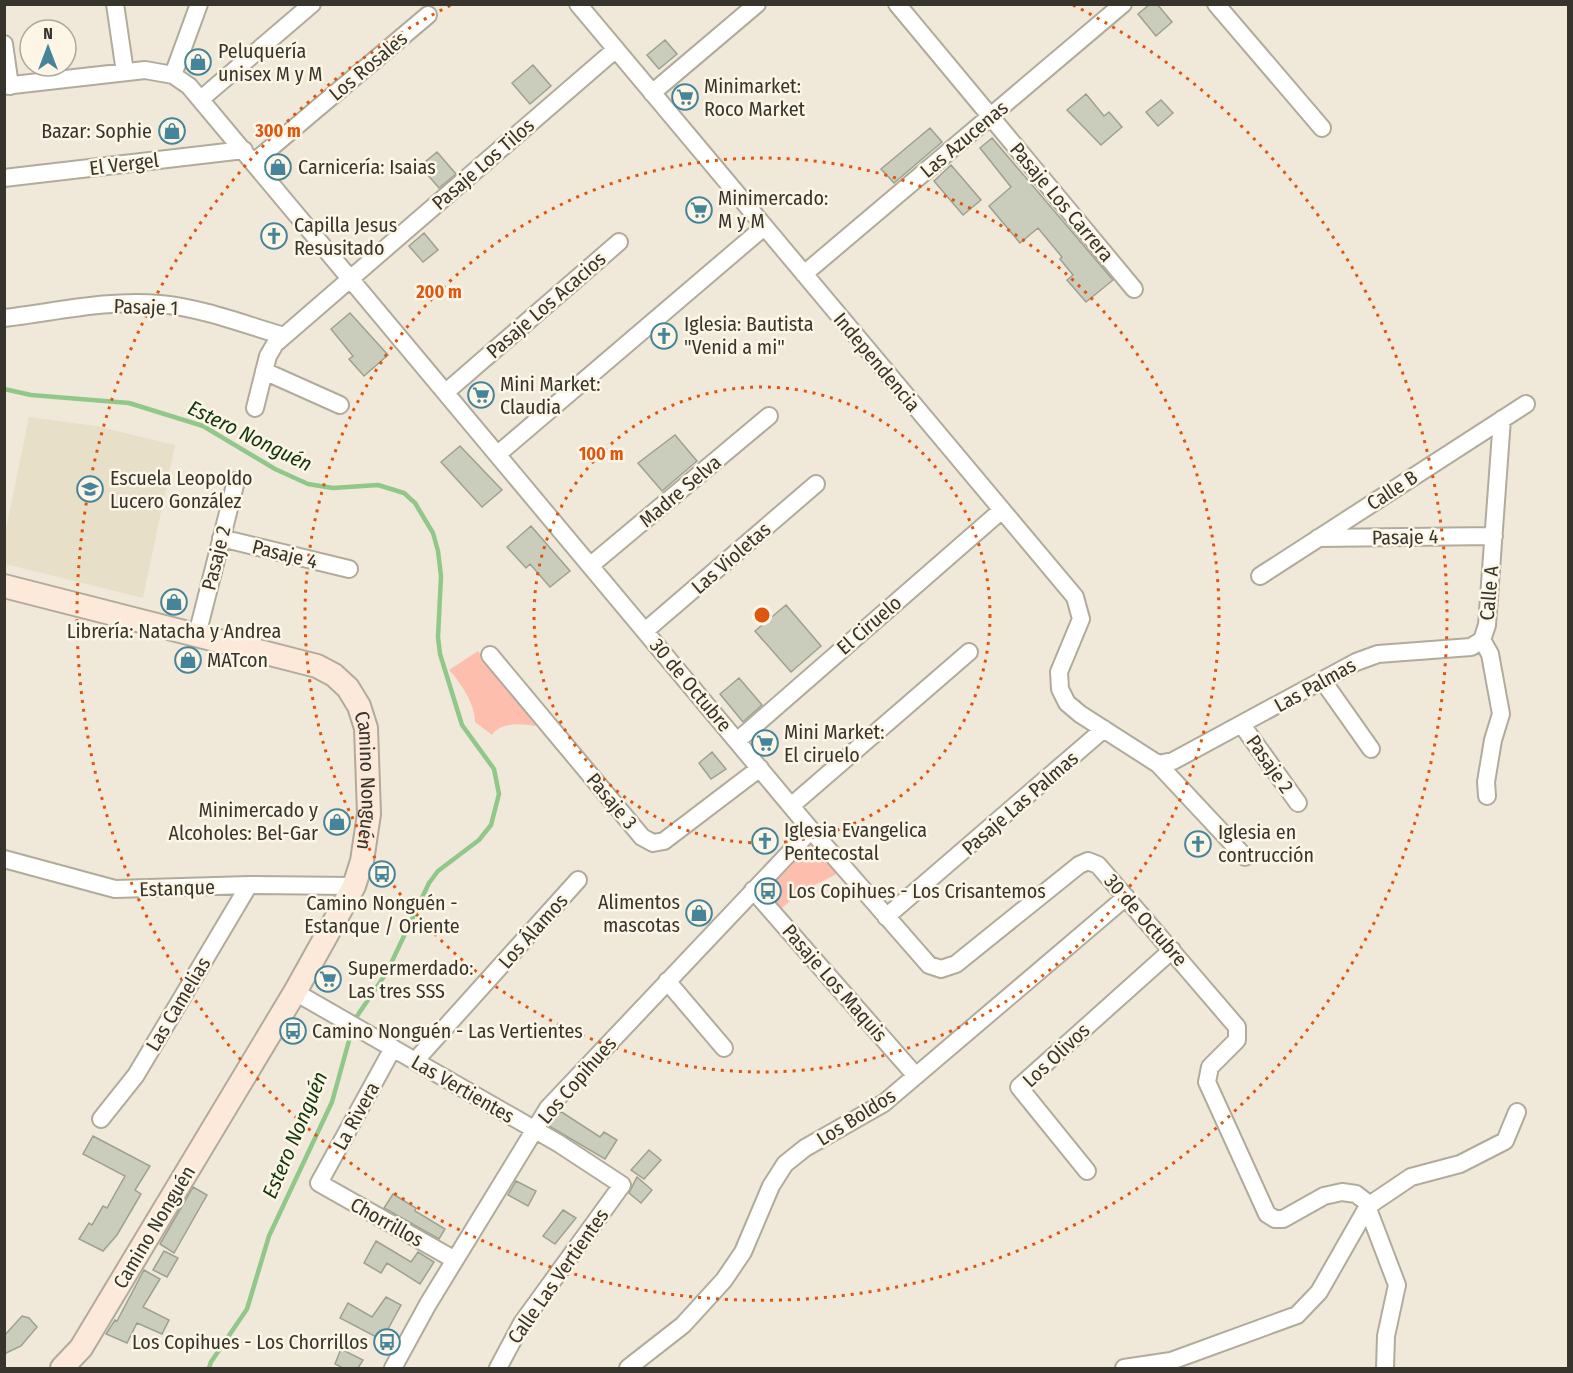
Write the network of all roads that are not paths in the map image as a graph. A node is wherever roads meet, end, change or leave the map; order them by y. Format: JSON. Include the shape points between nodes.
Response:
{"nodes":[{"id":1,"x":116,"y":4,"type":"edge"},
{"id":2,"x":198,"y":4,"type":"edge"},
{"id":3,"x":312,"y":4,"type":"edge"},
{"id":4,"x":578,"y":4,"type":"edge"},
{"id":5,"x":757,"y":4,"type":"edge"},
{"id":6,"x":897,"y":4,"type":"edge"},
{"id":7,"x":1123,"y":4,"type":"edge"},
{"id":8,"x":1216,"y":4,"type":"edge"},
{"id":9,"x":428,"y":15,"type":"dead end"},
{"id":10,"x":4,"y":44,"type":"edge"},
{"id":11,"x":616,"y":50,"type":"junction"},
{"id":12,"x":125,"y":72,"type":"junction"},
{"id":13,"x":173,"y":75,"type":"junction"},
{"id":14,"x":7,"y":86,"type":"edge"},
{"id":15,"x":652,"y":93,"type":"junction"},
{"id":16,"x":201,"y":99,"type":"junction"},
{"id":17,"x":990,"y":117,"type":"junction"},
{"id":18,"x":1322,"y":128,"type":"dead end"},
{"id":19,"x":249,"y":156,"type":"junction"},
{"id":20,"x":4,"y":178,"type":"edge"},
{"id":21,"x":764,"y":227,"type":"junction"},
{"id":22,"x":619,"y":242,"type":"dead end"},
{"id":23,"x":804,"y":274,"type":"junction"},
{"id":24,"x":351,"y":278,"type":"junction"},
{"id":25,"x":1134,"y":289,"type":"dead end"},
{"id":26,"x":4,"y":318,"type":"edge"},
{"id":27,"x":284,"y":336,"type":"junction"},
{"id":28,"x":264,"y":371,"type":"junction"},
{"id":29,"x":446,"y":392,"type":"junction"},
{"id":30,"x":1526,"y":404,"type":"dead end"},
{"id":31,"x":340,"y":405,"type":"dead end"},
{"id":32,"x":255,"y":408,"type":"dead end"},
{"id":33,"x":769,"y":416,"type":"dead end"},
{"id":34,"x":1502,"y":419,"type":"junction"},
{"id":35,"x":498,"y":454,"type":"junction"},
{"id":36,"x":236,"y":481,"type":"dead end"},
{"id":37,"x":816,"y":484,"type":"dead end"},
{"id":38,"x":1002,"y":510,"type":"junction"},
{"id":39,"x":1494,"y":536,"type":"junction"},
{"id":40,"x":221,"y":538,"type":"junction"},
{"id":41,"x":1317,"y":538,"type":"junction"},
{"id":42,"x":591,"y":566,"type":"junction"},
{"id":43,"x":349,"y":569,"type":"dead end"},
{"id":44,"x":1260,"y":576,"type":"dead end"},
{"id":45,"x":4,"y":586,"type":"edge"},
{"id":46,"x":645,"y":631,"type":"junction"},
{"id":47,"x":197,"y":635,"type":"junction"},
{"id":48,"x":1482,"y":640,"type":"junction"},
{"id":49,"x":969,"y":652,"type":"dead end"},
{"id":50,"x":490,"y":655,"type":"dead end"},
{"id":51,"x":1323,"y":681,"type":"junction"},
{"id":52,"x":1242,"y":725,"type":"junction"},
{"id":53,"x":1104,"y":729,"type":"junction"},
{"id":54,"x":737,"y":741,"type":"junction"},
{"id":55,"x":1371,"y":749,"type":"dead end"},
{"id":56,"x":1158,"y":764,"type":"junction"},
{"id":57,"x":760,"y":768,"type":"junction"},
{"id":58,"x":1487,"y":796,"type":"dead end"},
{"id":59,"x":1298,"y":803,"type":"dead end"},
{"id":60,"x":791,"y":806,"type":"junction"},
{"id":61,"x":811,"y":830,"type":"junction"},
{"id":62,"x":1245,"y":856,"type":"dead end"},
{"id":63,"x":4,"y":859,"type":"edge"},
{"id":64,"x":578,"y":880,"type":"dead end"},
{"id":65,"x":249,"y":885,"type":"junction"},
{"id":66,"x":354,"y":886,"type":"junction"},
{"id":67,"x":753,"y":890,"type":"junction"},
{"id":68,"x":1126,"y":897,"type":"junction"},
{"id":69,"x":886,"y":917,"type":"junction"},
{"id":70,"x":1172,"y":950,"type":"junction"},
{"id":71,"x":667,"y":981,"type":"junction"},
{"id":72,"x":295,"y":992,"type":"junction"},
{"id":73,"x":393,"y":1048,"type":"junction"},
{"id":74,"x":724,"y":1048,"type":"dead end"},
{"id":75,"x":415,"y":1061,"type":"junction"},
{"id":76,"x":916,"y":1076,"type":"junction"},
{"id":77,"x":1517,"y":1112,"type":"dead end"},
{"id":78,"x":101,"y":1119,"type":"dead end"},
{"id":79,"x":534,"y":1130,"type":"junction"},
{"id":80,"x":1087,"y":1171,"type":"dead end"},
{"id":81,"x":319,"y":1183,"type":"joint"},
{"id":82,"x":622,"y":1185,"type":"joint"},
{"id":83,"x":1368,"y":1206,"type":"junction"},
{"id":84,"x":456,"y":1260,"type":"junction"},
{"id":85,"x":1186,"y":1362,"type":"edge"},
{"id":86,"x":62,"y":1368,"type":"edge"},
{"id":87,"x":393,"y":1368,"type":"edge"},
{"id":88,"x":498,"y":1368,"type":"edge"},
{"id":89,"x":628,"y":1368,"type":"edge"},
{"id":90,"x":1124,"y":1368,"type":"edge"},
{"id":91,"x":1385,"y":1368,"type":"edge"}],
"edges":[{"from":1,"to":12,"type":"street"},
{"from":2,"to":13,"type":"street"},
{"from":3,"to":16,"type":"street"},
{"from":4,"to":11,"type":"street","name":"Independencia"},
{"from":5,"to":15,"type":"street"},
{"from":6,"to":17,"type":"street","name":"Pasaje Los Carrera"},
{"from":7,"to":17,"type":"street","name":"Las Azucenas"},
{"from":8,"to":18,"type":"street"},
{"from":9,"to":19,"type":"street","name":"Los Rosales"},
{"from":10,"to":14,"type":"street"},
{"from":11,"to":15,"type":"street","name":"Independencia"},
{"from":11,"to":24,"type":"street","name":"Pasaje Los Tilos"},
{"from":12,"to":13,"type":"street","via":[[154,70]]},
{"from":12,"to":14,"type":"street"},
{"from":13,"to":16,"type":"street","name":"30 de Octubre"},
{"from":15,"to":21,"type":"street","name":"Independencia"},
{"from":16,"to":19,"type":"street","name":"30 de Octubre"},
{"from":17,"to":23,"type":"street","name":"Las Azucenas"},
{"from":17,"to":25,"type":"street","name":"Pasaje Los Carrera"},
{"from":19,"to":20,"type":"street","name":"El Vergel"},
{"from":19,"to":24,"type":"street","name":"30 de Octubre"},
{"from":21,"to":23,"type":"street","name":"Independencia"},
{"from":21,"to":35,"type":"street"},
{"from":22,"to":29,"type":"street","name":"Pasaje Los Acacios"},
{"from":23,"to":38,"type":"street","name":"Independencia"},
{"from":24,"to":27,"type":"street"},
{"from":24,"to":29,"type":"street","name":"30 de Octubre"},
{"from":26,"to":27,"type":"street","name":"Pasaje 1","via":[[157,303]]},
{"from":27,"to":28,"type":"street","via":[[271,349]]},
{"from":28,"to":31,"type":"street"},
{"from":28,"to":32,"type":"street"},
{"from":29,"to":35,"type":"street","name":"30 de Octubre"},
{"from":30,"to":34,"type":"street","name":"Calle B"},
{"from":33,"to":42,"type":"street","name":"Madre Selva"},
{"from":34,"to":39,"type":"street","name":"Calle A"},
{"from":34,"to":41,"type":"street","name":"Calle B"},
{"from":35,"to":42,"type":"street","name":"30 de Octubre"},
{"from":36,"to":40,"type":"street","name":"Pasaje 2"},
{"from":37,"to":46,"type":"street","name":"Las Violetas"},
{"from":38,"to":53,"type":"street","name":"Independencia","via":[[1079,604],[1080,625],[1061,664],[1060,689],[1072,708]]},
{"from":38,"to":54,"type":"street","name":"El Ciruelo"},
{"from":39,"to":41,"type":"street","name":"Pasaje 4"},
{"from":39,"to":48,"type":"street","name":"Calle A","via":[[1487,625]]},
{"from":40,"to":43,"type":"street","name":"Pasaje 4"},
{"from":40,"to":47,"type":"street","name":"Pasaje 2"},
{"from":41,"to":44,"type":"street","name":"Calle B"},
{"from":42,"to":46,"type":"street","name":"30 de Octubre"},
{"from":45,"to":47,"type":"main road","name":"Camino Nonguén"},
{"from":46,"to":54,"type":"street","name":"30 de Octubre"},
{"from":47,"to":66,"type":"main road","name":"Camino Nonguén","via":[[317,666],[334,675],[354,696],[366,728],[369,775],[366,844]]},
{"from":48,"to":51,"type":"street","name":"Las Palmas","via":[[1471,646],[1378,654]]},
{"from":48,"to":58,"type":"street","name":"Calle A","via":[[1490,654],[1501,714],[1493,740]]},
{"from":49,"to":60,"type":"street"},
{"from":50,"to":57,"type":"street","name":"Pasaje 3","via":[[649,842],[664,841]]},
{"from":51,"to":52,"type":"street","name":"Las Palmas"},
{"from":51,"to":55,"type":"street"},
{"from":52,"to":56,"type":"street","name":"Las Palmas","via":[[1173,761]]},
{"from":52,"to":59,"type":"street","name":"Pasaje 2"},
{"from":53,"to":56,"type":"street"},
{"from":53,"to":69,"type":"street","name":"Pasaje Las Palmas"},
{"from":54,"to":57,"type":"street","name":"30 de Octubre"},
{"from":56,"to":62,"type":"street"},
{"from":57,"to":60,"type":"street","name":"30 de Octubre"},
{"from":60,"to":61,"type":"street","name":"30 de Octubre"},
{"from":61,"to":67,"type":"street","name":"Los Copihues"},
{"from":61,"to":69,"type":"street","name":"30 de Octubre"},
{"from":63,"to":65,"type":"street","name":"Estanque","via":[[115,889]]},
{"from":64,"to":75,"type":"street","name":"Los Álamos"},
{"from":65,"to":66,"type":"street","name":"Estanque"},
{"from":65,"to":78,"type":"street","name":"Las Camelias","via":[[136,1076]]},
{"from":66,"to":72,"type":"main road","name":"Camino Nonguén"},
{"from":67,"to":71,"type":"street","name":"Los Copihues"},
{"from":67,"to":76,"type":"street","name":"Pasaje Los Maquis"},
{"from":68,"to":69,"type":"street","name":"30 de Octubre","via":[[1098,865],[1083,862],[946,969],[934,968],[924,961]]},
{"from":68,"to":70,"type":"street","name":"30 de Octubre"},
{"from":68,"to":76,"type":"street","name":"Los Boldos"},
{"from":70,"to":80,"type":"street","name":"Los Olivos","via":[[1020,1085],[1020,1091]]},
{"from":70,"to":83,"type":"street","name":"30 de Octubre","via":[[1237,1027],[1237,1040],[1210,1067],[1207,1082],[1267,1214],[1283,1219],[1324,1196],[1342,1192],[1356,1194]]},
{"from":71,"to":74,"type":"street"},
{"from":71,"to":79,"type":"street","name":"Los Copihues","via":[[560,1094]]},
{"from":72,"to":73,"type":"street","name":"Las Vertientes"},
{"from":72,"to":86,"type":"main road","name":"Camino Nonguén","via":[[81,1348]]},
{"from":73,"to":75,"type":"street","name":"Las Vertientes"},
{"from":73,"to":81,"type":"street","name":"La Rivera"},
{"from":75,"to":79,"type":"street","name":"Las Vertientes"},
{"from":76,"to":89,"type":"street","name":"Los Boldos","via":[[863,1117],[805,1148],[785,1164],[771,1186],[743,1252],[724,1280],[683,1325]]},
{"from":77,"to":83,"type":"street","via":[[1505,1141],[1460,1164],[1411,1177]]},
{"from":79,"to":82,"type":"street","name":"Las Vertientes"},
{"from":79,"to":84,"type":"street","name":"Los Copihues"},
{"from":81,"to":84,"type":"street","name":"Chorrillos"},
{"from":82,"to":88,"type":"street","name":"Calle Las Vertientes","via":[[522,1323]]},
{"from":83,"to":85,"type":"street","via":[[1319,1292],[1305,1309]]},
{"from":83,"to":91,"type":"street","via":[[1397,1285],[1386,1336]]},
{"from":84,"to":87,"type":"street","name":"Los Copihues"},
{"from":85,"to":90,"type":"street"}]}
